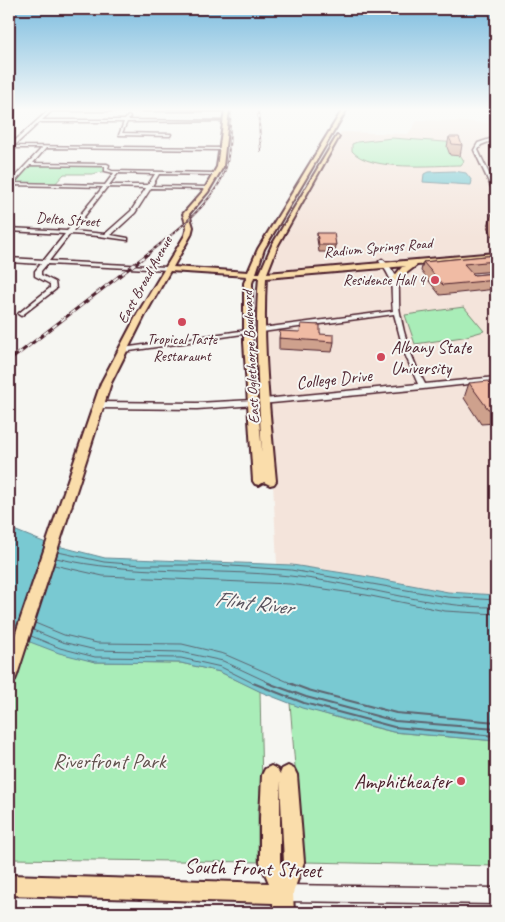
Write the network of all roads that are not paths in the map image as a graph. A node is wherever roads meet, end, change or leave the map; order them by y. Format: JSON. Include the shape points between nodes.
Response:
{"nodes":[{"id":1,"x":41,"y":152,"type":"edge"},
{"id":2,"x":113,"y":152,"type":"edge"},
{"id":3,"x":222,"y":152,"type":"edge"},
{"id":4,"x":319,"y":152,"type":"edge"},
{"id":5,"x":328,"y":152,"type":"edge"},
{"id":6,"x":477,"y":152,"type":"edge"},
{"id":7,"x":30,"y":164,"type":"junction"},
{"id":8,"x":107,"y":165,"type":"junction"},
{"id":9,"x":117,"y":172,"type":"junction"},
{"id":10,"x":158,"y":173,"type":"junction"},
{"id":11,"x":216,"y":174,"type":"junction"},
{"id":12,"x":10,"y":185,"type":"edge"},
{"id":13,"x":107,"y":186,"type":"junction"},
{"id":14,"x":150,"y":187,"type":"junction"},
{"id":15,"x":208,"y":188,"type":"junction"},
{"id":16,"x":496,"y":193,"type":"edge"},
{"id":17,"x":9,"y":229,"type":"edge"},
{"id":18,"x":71,"y":232,"type":"junction"},
{"id":19,"x":107,"y":235,"type":"junction"},
{"id":20,"x":126,"y":239,"type":"dead end"},
{"id":21,"x":496,"y":251,"type":"edge"},
{"id":22,"x":496,"y":255,"type":"edge"},
{"id":23,"x":9,"y":260,"type":"edge"},
{"id":24,"x":268,"y":260,"type":"junction"},
{"id":25,"x":45,"y":262,"type":"junction"},
{"id":26,"x":423,"y":262,"type":"junction"},
{"id":27,"x":384,"y":263,"type":"junction"},
{"id":28,"x":167,"y":269,"type":"junction"},
{"id":29,"x":290,"y":270,"type":"junction"},
{"id":30,"x":250,"y":274,"type":"junction"},
{"id":31,"x":263,"y":274,"type":"junction"},
{"id":32,"x":396,"y":278,"type":"junction"},
{"id":33,"x":397,"y":312,"type":"junction"},
{"id":34,"x":21,"y":314,"type":"dead end"},
{"id":35,"x":262,"y":330,"type":"junction"},
{"id":36,"x":247,"y":332,"type":"junction"},
{"id":37,"x":123,"y":350,"type":"junction"},
{"id":38,"x":264,"y":378,"type":"junction"},
{"id":39,"x":496,"y":379,"type":"edge"},
{"id":40,"x":423,"y":387,"type":"junction"},
{"id":41,"x":264,"y":402,"type":"junction"},
{"id":42,"x":253,"y":403,"type":"junction"},
{"id":43,"x":97,"y":405,"type":"junction"},
{"id":44,"x":9,"y":674,"type":"edge"},
{"id":45,"x":279,"y":775,"type":"dead end"},
{"id":46,"x":9,"y":885,"type":"edge"},
{"id":47,"x":283,"y":893,"type":"junction"},
{"id":48,"x":496,"y":896,"type":"edge"},
{"id":49,"x":284,"y":913,"type":"edge"}],
"edges":[{"from":1,"to":7,"type":"street"},
{"from":2,"to":8,"type":"street"},
{"from":3,"to":11,"type":"main road","name":"East Broad Avenue"},
{"from":4,"to":30,"type":"main road","name":"East Oglethorpe Boulevard","via":[[261,248]]},
{"from":5,"to":24,"type":"main road","name":"East Oglethorpe Boulevard"},
{"from":6,"to":16,"type":"street"},
{"from":7,"to":8,"type":"street"},
{"from":7,"to":12,"type":"street"},
{"from":8,"to":9,"type":"street","via":[[107,171]]},
{"from":9,"to":10,"type":"street"},
{"from":9,"to":13,"type":"street"},
{"from":10,"to":11,"type":"street"},
{"from":10,"to":14,"type":"street"},
{"from":11,"to":15,"type":"main road","name":"East Broad Avenue"},
{"from":12,"to":13,"type":"street"},
{"from":13,"to":14,"type":"street"},
{"from":13,"to":18,"type":"street"},
{"from":14,"to":15,"type":"street"},
{"from":14,"to":19,"type":"street","via":[[133,212]]},
{"from":15,"to":28,"type":"main road","name":"East Broad Avenue","via":[[186,214],[189,232]]},
{"from":17,"to":18,"type":"street","name":"Delta Street"},
{"from":18,"to":19,"type":"street","name":"Delta Street"},
{"from":18,"to":25,"type":"street"},
{"from":19,"to":20,"type":"street","name":"Delta Street"},
{"from":21,"to":27,"type":"main road","name":"Radium Springs Road"},
{"from":22,"to":26,"type":"main road","name":"Radium Springs Road"},
{"from":23,"to":25,"type":"street"},
{"from":24,"to":29,"type":"main road","via":[[275,267]]},
{"from":24,"to":31,"type":"main road","name":"East Oglethorpe Boulevard"},
{"from":25,"to":28,"type":"street"},
{"from":25,"to":34,"type":"street","via":[[38,274],[52,281],[53,289]]},
{"from":26,"to":27,"type":"main road","name":"Radium Springs Road"},
{"from":26,"to":32,"type":"main road","via":[[404,269]]},
{"from":27,"to":29,"type":"main road","name":"Radium Springs Road"},
{"from":27,"to":31,"type":"main road","name":"Radium Springs Road","via":[[274,276]]},
{"from":27,"to":32,"type":"street"},
{"from":28,"to":30,"type":"main road","name":"Radium Springs Road"},
{"from":28,"to":37,"type":"main road","name":"East Broad Avenue"},
{"from":29,"to":31,"type":"main road","name":"Radium Springs Road"},
{"from":30,"to":31,"type":"main road","name":"Radium Springs Road"},
{"from":30,"to":36,"type":"main road","name":"East Oglethorpe Boulevard"},
{"from":31,"to":35,"type":"main road","name":"East Oglethorpe Boulevard"},
{"from":32,"to":33,"type":"street"},
{"from":33,"to":35,"type":"street"},
{"from":33,"to":40,"type":"street"},
{"from":35,"to":38,"type":"main road","name":"East Oglethorpe Boulevard"},
{"from":36,"to":37,"type":"street"},
{"from":36,"to":38,"type":"main road","via":[[255,337]]},
{"from":36,"to":42,"type":"main road","name":"East Oglethorpe Boulevard"},
{"from":37,"to":43,"type":"main road","name":"East Broad Avenue"},
{"from":38,"to":41,"type":"main road","name":"East Oglethorpe Boulevard"},
{"from":39,"to":40,"type":"street","name":"College Drive"},
{"from":40,"to":41,"type":"street","name":"College Drive"},
{"from":41,"to":42,"type":"main road","name":"East Oglethorpe Boulevard","via":[[264,481]]},
{"from":42,"to":43,"type":"street"},
{"from":43,"to":44,"type":"main road","name":"East Broad Avenue"},
{"from":45,"to":47,"type":"main road","via":[[269,818],[270,862]]},
{"from":46,"to":47,"type":"main road","name":"South Front Street"},
{"from":47,"to":48,"type":"street","name":"South Front Street"},
{"from":47,"to":49,"type":"main road"}]}
